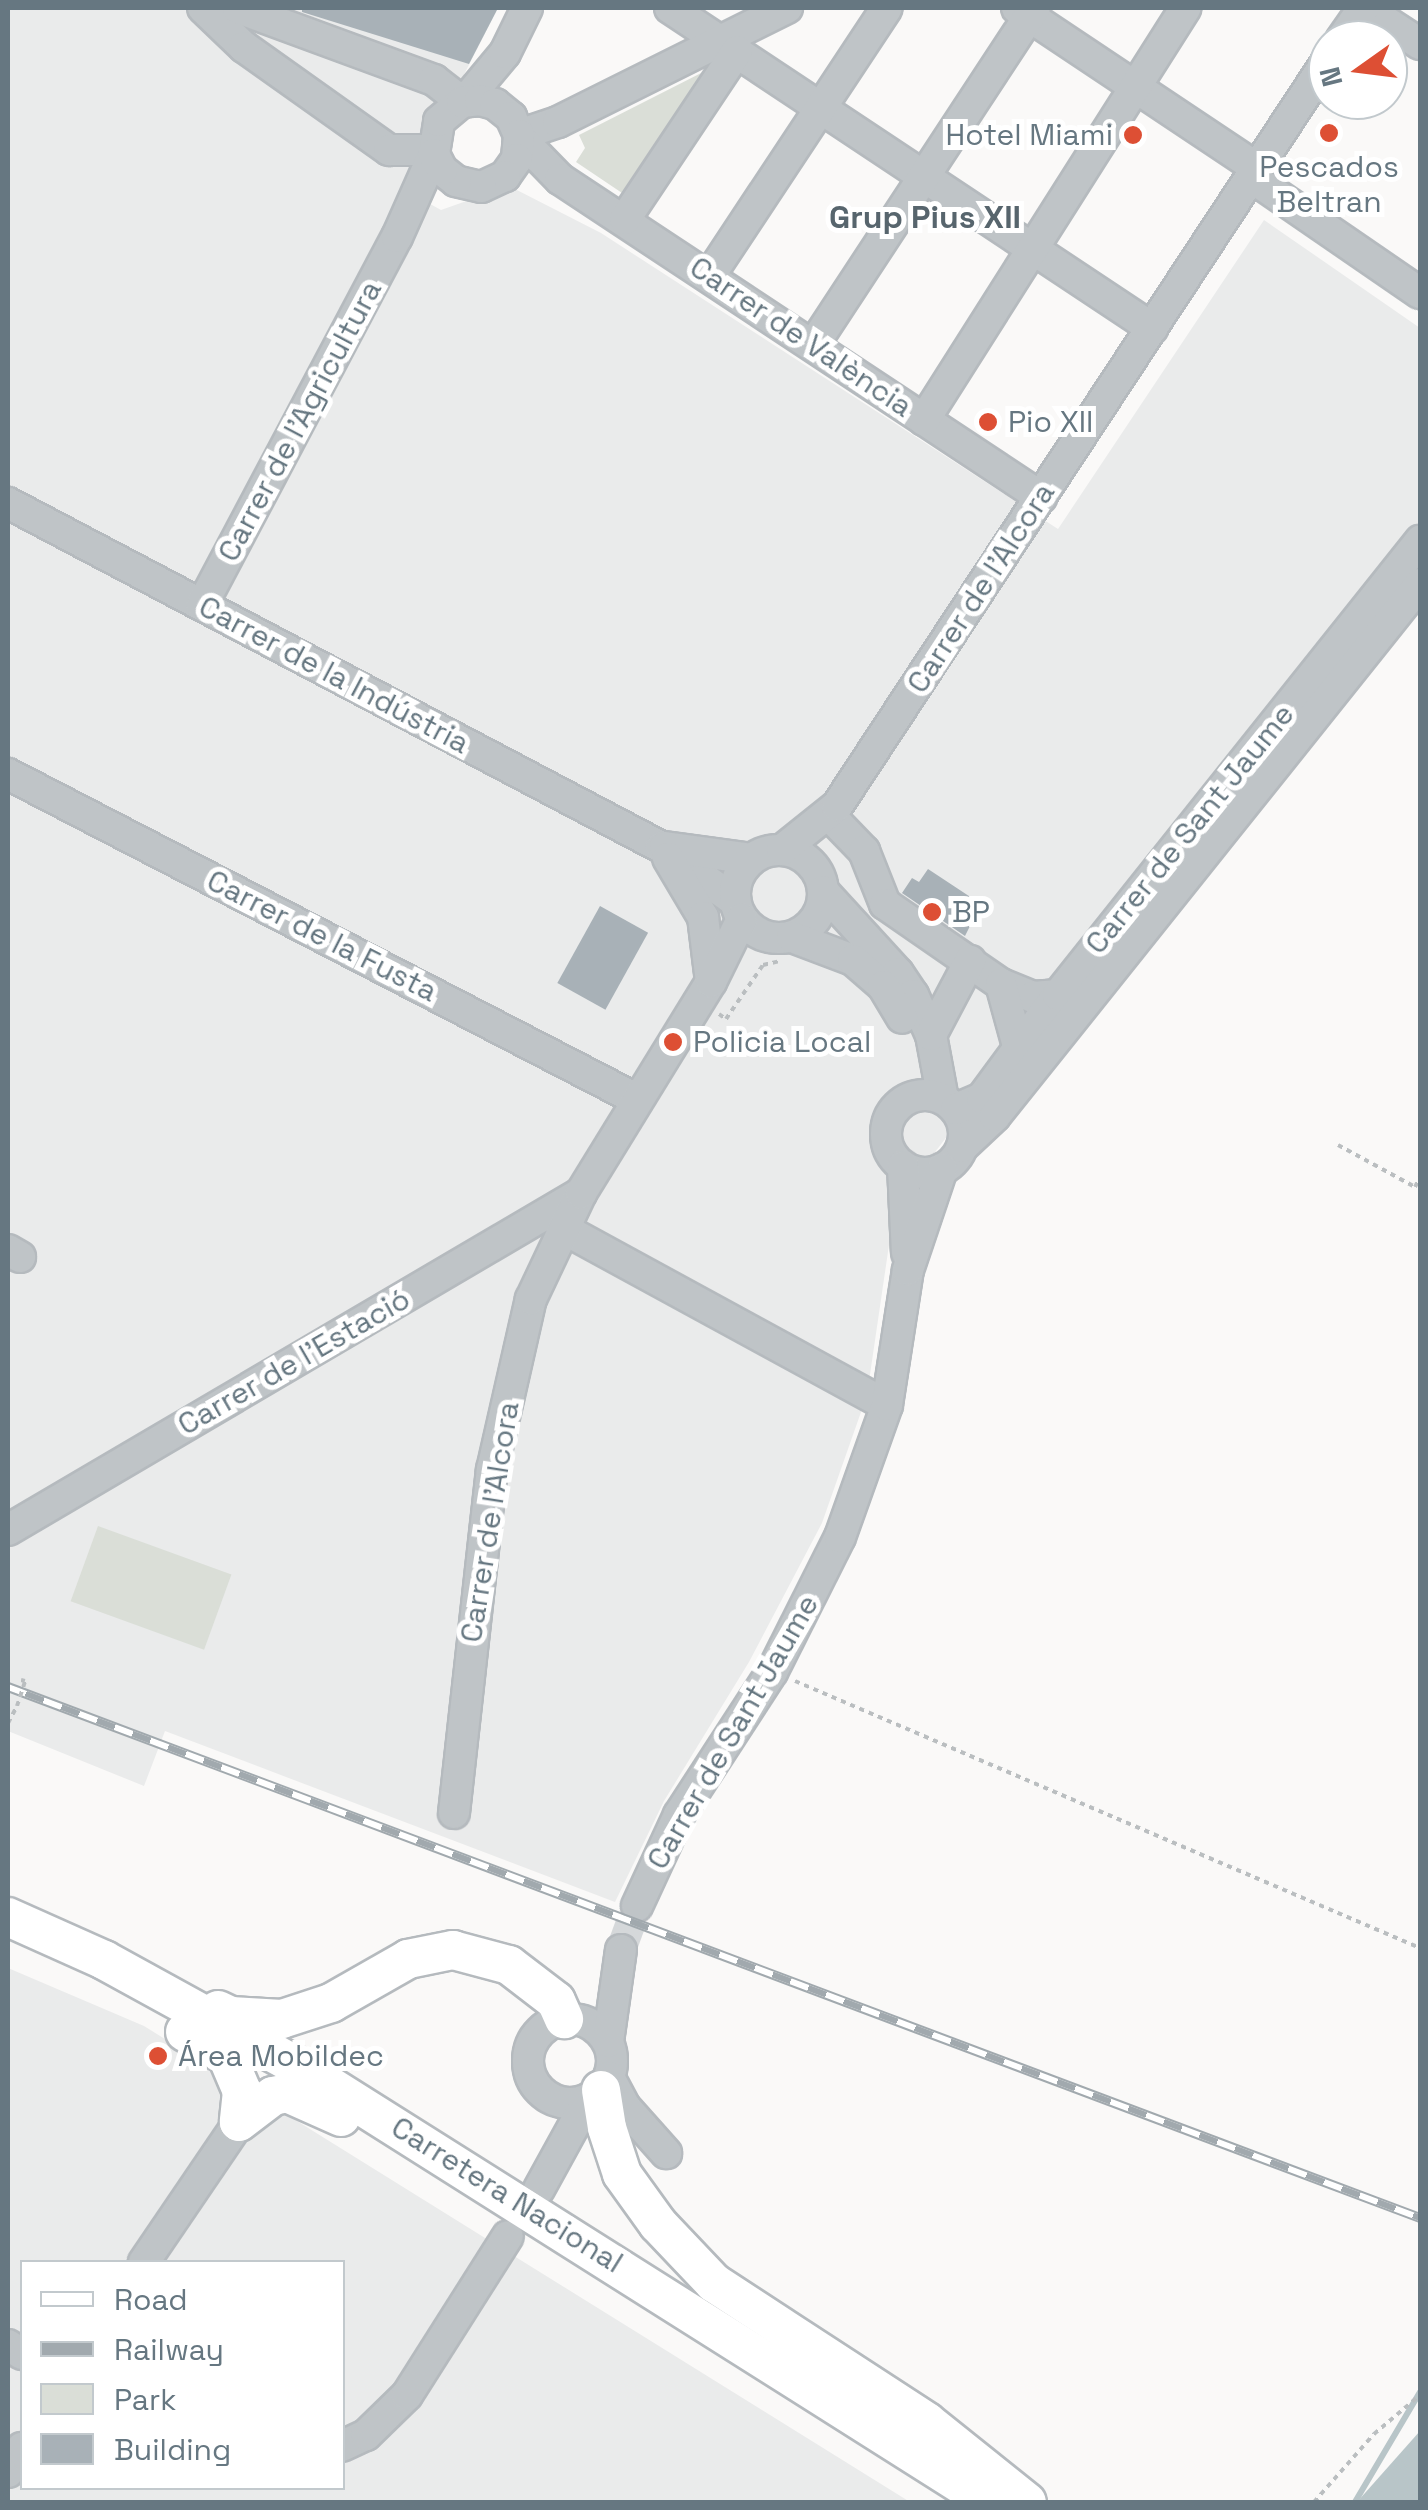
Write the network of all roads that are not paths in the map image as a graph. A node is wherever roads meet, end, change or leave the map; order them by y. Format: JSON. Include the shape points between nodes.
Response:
{"nodes":[{"id":1,"x":203,"y":8,"type":"edge"},
{"id":2,"x":238,"y":8,"type":"edge"},
{"id":3,"x":527,"y":8,"type":"edge"},
{"id":4,"x":670,"y":8,"type":"edge"},
{"id":5,"x":787,"y":8,"type":"edge"},
{"id":6,"x":887,"y":8,"type":"edge"},
{"id":7,"x":1185,"y":8,"type":"edge"},
{"id":8,"x":1364,"y":8,"type":"edge"},
{"id":9,"x":1027,"y":10,"type":"edge"},
{"id":10,"x":1420,"y":44,"type":"edge"},
{"id":11,"x":729,"y":46,"type":"junction"},
{"id":12,"x":1136,"y":88,"type":"junction"},
{"id":13,"x":1308,"y":91,"type":"edge"},
{"id":14,"x":474,"y":102,"type":"junction"},
{"id":15,"x":820,"y":107,"type":"junction"},
{"id":16,"x":519,"y":136,"type":"junction"},
{"id":17,"x":434,"y":152,"type":"junction"},
{"id":18,"x":1254,"y":173,"type":"junction"},
{"id":19,"x":504,"y":176,"type":"junction"},
{"id":20,"x":923,"y":176,"type":"junction"},
{"id":21,"x":560,"y":179,"type":"junction"},
{"id":22,"x":456,"y":182,"type":"junction"},
{"id":23,"x":625,"y":219,"type":"junction"},
{"id":24,"x":397,"y":237,"type":"junction"},
{"id":25,"x":1033,"y":249,"type":"junction"},
{"id":26,"x":710,"y":275,"type":"junction"},
{"id":27,"x":1420,"y":294,"type":"edge"},
{"id":28,"x":1152,"y":328,"type":"junction"},
{"id":29,"x":814,"y":344,"type":"junction"},
{"id":30,"x":924,"y":420,"type":"junction"},
{"id":31,"x":1040,"y":497,"type":"junction"},
{"id":32,"x":8,"y":503,"type":"edge"},
{"id":33,"x":1420,"y":541,"type":"edge"},
{"id":34,"x":1420,"y":584,"type":"edge"},
{"id":35,"x":202,"y":605,"type":"junction"},
{"id":36,"x":8,"y":774,"type":"edge"},
{"id":37,"x":662,"y":847,"type":"junction"},
{"id":38,"x":827,"y":847,"type":"junction"},
{"id":39,"x":782,"y":850,"type":"junction"},
{"id":40,"x":751,"y":859,"type":"junction"},
{"id":41,"x":885,"y":904,"type":"junction"},
{"id":42,"x":739,"y":910,"type":"junction"},
{"id":43,"x":853,"y":924,"type":"junction"},
{"id":44,"x":785,"y":945,"type":"junction"},
{"id":45,"x":970,"y":961,"type":"junction"},
{"id":46,"x":1001,"y":984,"type":"junction"},
{"id":47,"x":705,"y":991,"type":"junction"},
{"id":48,"x":1058,"y":995,"type":"junction"},
{"id":49,"x":931,"y":1036,"type":"junction"},
{"id":50,"x":1018,"y":1050,"type":"junction"},
{"id":51,"x":636,"y":1099,"type":"junction"},
{"id":52,"x":900,"y":1103,"type":"junction"},
{"id":53,"x":950,"y":1104,"type":"junction"},
{"id":54,"x":952,"y":1158,"type":"junction"},
{"id":55,"x":903,"y":1166,"type":"junction"},
{"id":56,"x":581,"y":1194,"type":"junction"},
{"id":57,"x":562,"y":1228,"type":"junction"},
{"id":58,"x":908,"y":1270,"type":"junction"},
{"id":59,"x":887,"y":1405,"type":"junction"},
{"id":60,"x":8,"y":1530,"type":"edge"},
{"id":61,"x":454,"y":1813,"type":"dead end"},
{"id":62,"x":637,"y":1906,"type":"tunnel mouth"},
{"id":63,"x":8,"y":1916,"type":"edge"},
{"id":64,"x":8,"y":1941,"type":"edge"},
{"id":65,"x":107,"y":1973,"type":"junction"},
{"id":66,"x":568,"y":2018,"type":"junction"},
{"id":67,"x":608,"y":2042,"type":"junction"},
{"id":68,"x":600,"y":2089,"type":"junction"},
{"id":69,"x":545,"y":2096,"type":"junction"},
{"id":70,"x":239,"y":2122,"type":"junction"},
{"id":71,"x":371,"y":2129,"type":"junction"},
{"id":72,"x":666,"y":2154,"type":"dead end"},
{"id":73,"x":558,"y":2156,"type":"junction"},
{"id":74,"x":538,"y":2189,"type":"dead end"},
{"id":75,"x":508,"y":2236,"type":"dead end"},
{"id":76,"x":145,"y":2260,"type":"edge"},
{"id":77,"x":345,"y":2445,"type":"edge"},
{"id":78,"x":952,"y":2502,"type":"edge"},
{"id":79,"x":989,"y":2502,"type":"edge"},
{"id":80,"x":1027,"y":2502,"type":"edge"}],
"edges":[{"from":1,"to":17,"type":"street","via":[[244,47],[389,150]]},
{"from":2,"to":14,"type":"street","via":[[434,80]]},
{"from":3,"to":14,"type":"street"},
{"from":4,"to":11,"type":"street"},
{"from":5,"to":11,"type":"street"},
{"from":6,"to":15,"type":"street"},
{"from":7,"to":12,"type":"street"},
{"from":8,"to":10,"type":"street"},
{"from":9,"to":12,"type":"street"},
{"from":9,"to":20,"type":"street"},
{"from":11,"to":15,"type":"street"},
{"from":11,"to":16,"type":"street"},
{"from":11,"to":23,"type":"street"},
{"from":12,"to":18,"type":"street"},
{"from":12,"to":25,"type":"street"},
{"from":13,"to":18,"type":"street","name":"Carrer de l'Alcora"},
{"from":14,"to":16,"type":"street","via":[[511,117]]},
{"from":14,"to":17,"type":"street","via":[[439,121]]},
{"from":15,"to":20,"type":"street"},
{"from":15,"to":26,"type":"street"},
{"from":16,"to":19,"type":"street","via":[[517,159]]},
{"from":16,"to":21,"type":"street","name":"Carrer de València"},
{"from":17,"to":22,"type":"street"},
{"from":17,"to":24,"type":"street","name":"Carrer de l'Agricultura"},
{"from":18,"to":27,"type":"street"},
{"from":18,"to":28,"type":"street","name":"Carrer de l'Alcora"},
{"from":19,"to":21,"type":"street","name":"Carrer de València"},
{"from":19,"to":22,"type":"street","via":[[481,186]]},
{"from":20,"to":25,"type":"street"},
{"from":20,"to":29,"type":"street"},
{"from":21,"to":23,"type":"street","name":"Carrer de València"},
{"from":22,"to":24,"type":"street","name":"Carrer de l'Agricultura"},
{"from":23,"to":26,"type":"street","name":"Carrer de València"},
{"from":24,"to":35,"type":"street","name":"Carrer de l'Agricultura"},
{"from":25,"to":28,"type":"street"},
{"from":25,"to":30,"type":"street"},
{"from":26,"to":29,"type":"street","name":"Carrer de València"},
{"from":28,"to":31,"type":"street","name":"Carrer de l'Alcora"},
{"from":29,"to":30,"type":"street","name":"Carrer de València"},
{"from":30,"to":31,"type":"street","name":"Carrer de València"},
{"from":31,"to":38,"type":"street","name":"Carrer de l'Alcora"},
{"from":32,"to":35,"type":"street","name":"Carrer de la Indústria"},
{"from":33,"to":48,"type":"street","name":"Carrer de Sant Jaume"},
{"from":34,"to":54,"type":"street","name":"Carrer de Sant Jaume","via":[[995,1116]]},
{"from":35,"to":37,"type":"street","name":"Carrer de la Indústria"},
{"from":36,"to":51,"type":"street","name":"Carrer de la Fusta"},
{"from":37,"to":40,"type":"street","name":"Carrer de la Indústria"},
{"from":37,"to":42,"type":"street","name":"Carrer de la Indústria"},
{"from":37,"to":47,"type":"street","via":[[703,916]]},
{"from":38,"to":39,"type":"street","name":"Carrer de l'Alcora"},
{"from":38,"to":39,"type":"street"},
{"from":38,"to":41,"type":"street","via":[[864,851]]},
{"from":38,"to":43,"type":"street"},
{"from":38,"to":44,"type":"street","name":"Carrer de l'Alcora","via":[[816,920]]},
{"from":39,"to":40,"type":"street"},
{"from":40,"to":42,"type":"street","name":"Carrer de l'Alcora","via":[[739,875]]},
{"from":41,"to":43,"type":"street"},
{"from":41,"to":45,"type":"street"},
{"from":42,"to":44,"type":"street","name":"Carrer de la Indústria","via":[[757,933]]},
{"from":42,"to":47,"type":"street","name":"Carrer de l'Alcora"},
{"from":43,"to":49,"type":"street","via":[[898,972]]},
{"from":44,"to":47,"type":"street","name":"Carrer de l'Alcora"},
{"from":44,"to":52,"type":"street","via":[[853,960],[894,1002],[914,1043],[915,1078]]},
{"from":45,"to":46,"type":"street"},
{"from":45,"to":49,"type":"street"},
{"from":46,"to":48,"type":"street","via":[[1032,997]]},
{"from":46,"to":50,"type":"street"},
{"from":47,"to":51,"type":"street","name":"Carrer de l'Alcora"},
{"from":48,"to":50,"type":"street","name":"Carrer de Sant Jaume"},
{"from":49,"to":53,"type":"street"},
{"from":50,"to":53,"type":"street","name":"Carrer de Sant Jaume","via":[[982,1098]]},
{"from":51,"to":56,"type":"street","name":"Carrer de l'Alcora"},
{"from":52,"to":53,"type":"street","via":[[921,1094]]},
{"from":52,"to":55,"type":"street","via":[[886,1135]]},
{"from":53,"to":54,"type":"street","via":[[964,1134]]},
{"from":54,"to":55,"type":"street","via":[[922,1173]]},
{"from":54,"to":58,"type":"street","name":"Carrer de Sant Jaume"},
{"from":55,"to":58,"type":"street","name":"Carrer de Sant Jaume"},
{"from":56,"to":57,"type":"street","name":"Carrer de l'Alcora"},
{"from":56,"to":60,"type":"street","name":"Carrer de l'Estació"},
{"from":57,"to":59,"type":"street"},
{"from":57,"to":61,"type":"street","name":"Carrer de l'Alcora","via":[[531,1299],[492,1470]]},
{"from":58,"to":59,"type":"street","name":"Carrer de Sant Jaume"},
{"from":59,"to":62,"type":"street","name":"Carrer de Sant Jaume","via":[[840,1537],[772,1672],[679,1815]]},
{"from":63,"to":65,"type":"main road","name":"Carretera Nacional"},
{"from":64,"to":65,"type":"main road","name":"Carretera Nacional"},
{"from":65,"to":66,"type":"main road","via":[[150,1974],[231,2016],[282,2020],[331,2003],[408,1959],[453,1950],[508,1966]]},
{"from":65,"to":70,"type":"main road","via":[[133,2004],[227,2056],[242,2091]]},
{"from":65,"to":71,"type":"main road","name":"Carretera Nacional"},
{"from":65,"to":79,"type":"main road","name":"Carretera Nacional","via":[[434,2147]]},
{"from":66,"to":67,"type":"street","via":[[593,2026]]},
{"from":66,"to":67,"type":"street","via":[[618,1958]]},
{"from":66,"to":69,"type":"street","via":[[541,2029],[528,2051],[530,2076]]},
{"from":67,"to":68,"type":"street"},
{"from":68,"to":69,"type":"street","via":[[566,2104]]},
{"from":68,"to":72,"type":"street"},
{"from":68,"to":73,"type":"street"},
{"from":68,"to":80,"type":"main road","via":[[622,2174],[714,2283],[927,2422]]},
{"from":69,"to":73,"type":"street"},
{"from":70,"to":71,"type":"main road","via":[[287,2092]]},
{"from":70,"to":76,"type":"street"},
{"from":71,"to":78,"type":"main road","name":"Carretera Nacional"},
{"from":73,"to":74,"type":"street"},
{"from":75,"to":77,"type":"street","via":[[407,2394],[366,2435]]}]}
